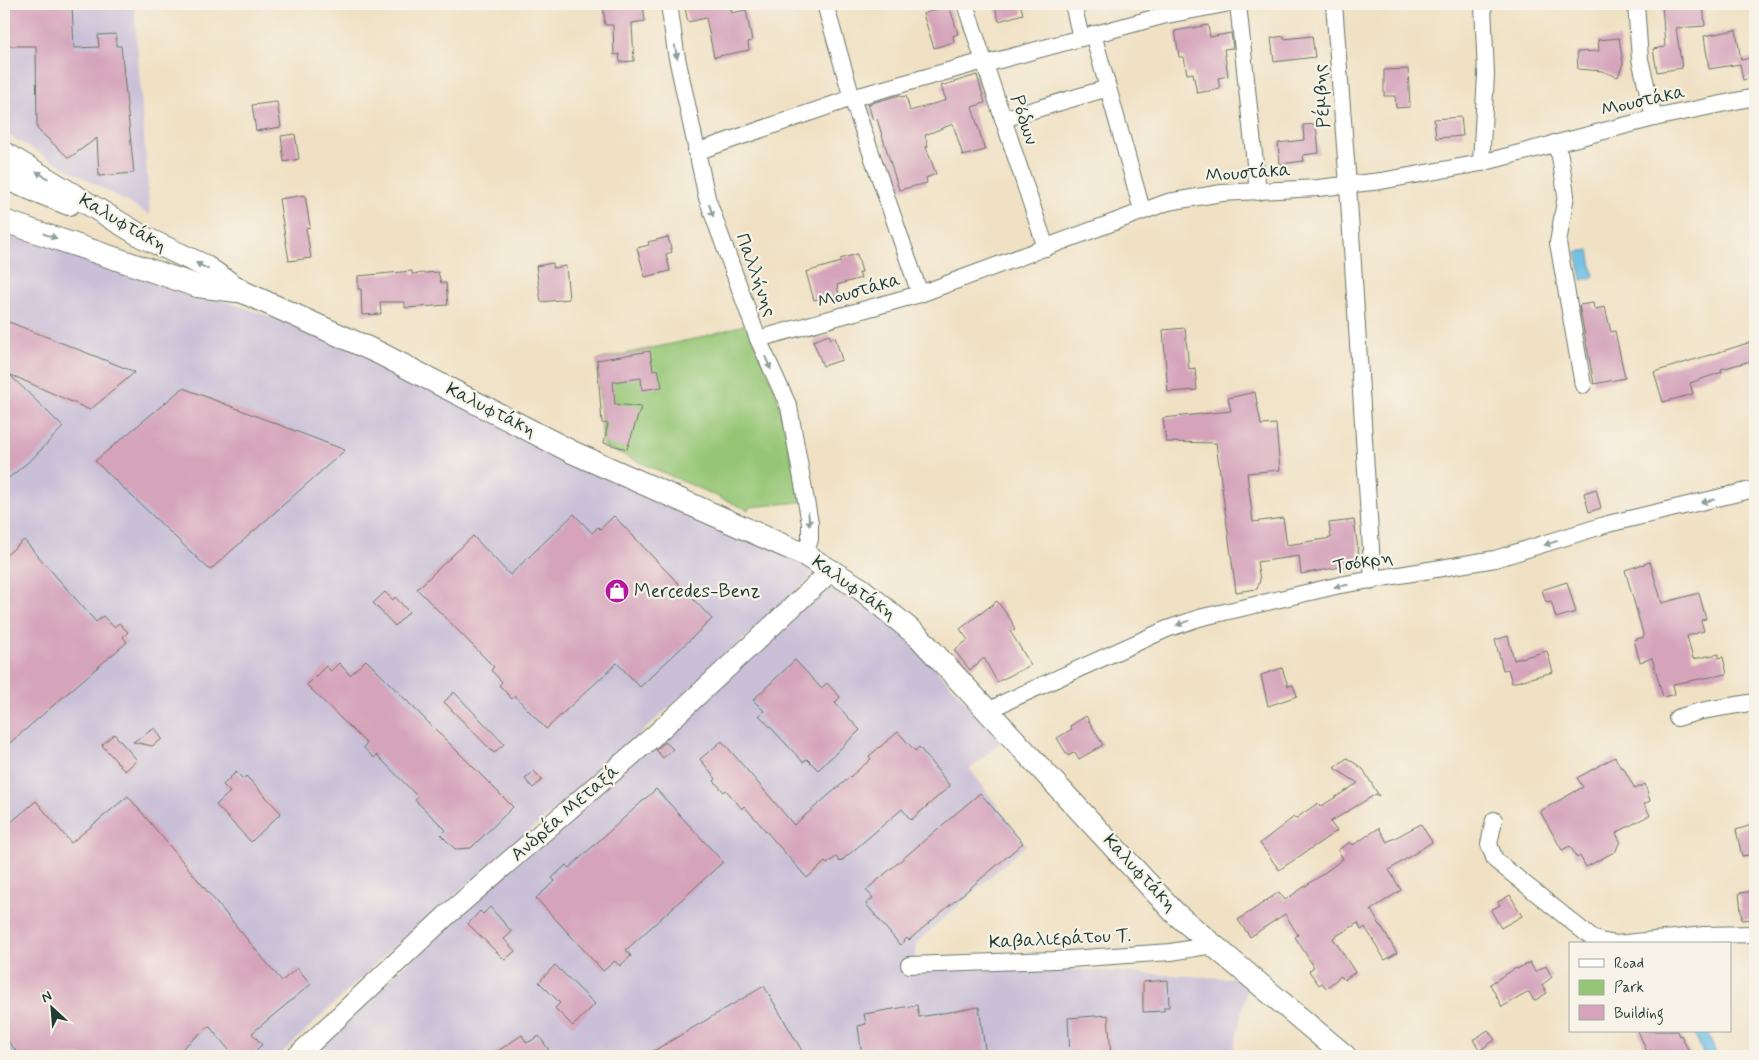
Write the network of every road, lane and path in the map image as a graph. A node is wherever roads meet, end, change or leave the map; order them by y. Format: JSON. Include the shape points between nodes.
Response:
{"nodes":[{"id":1,"x":669,"y":4,"type":"edge"},
{"id":2,"x":825,"y":4,"type":"edge"},
{"id":3,"x":965,"y":4,"type":"edge"},
{"id":4,"x":1073,"y":4,"type":"edge"},
{"id":5,"x":1225,"y":4,"type":"edge"},
{"id":6,"x":1238,"y":4,"type":"edge"},
{"id":7,"x":1334,"y":4,"type":"edge"},
{"id":8,"x":1483,"y":4,"type":"edge"},
{"id":9,"x":1636,"y":4,"type":"edge"},
{"id":10,"x":1087,"y":36,"type":"junction"},
{"id":11,"x":984,"y":62,"type":"junction"},
{"id":12,"x":1108,"y":88,"type":"junction"},
{"id":13,"x":1755,"y":97,"type":"edge"},
{"id":14,"x":852,"y":98,"type":"junction"},
{"id":15,"x":1654,"y":118,"type":"junction"},
{"id":16,"x":1003,"y":119,"type":"junction"},
{"id":17,"x":1554,"y":143,"type":"junction"},
{"id":18,"x":696,"y":152,"type":"junction"},
{"id":19,"x":4,"y":153,"type":"edge"},
{"id":20,"x":1481,"y":163,"type":"junction"},
{"id":21,"x":4,"y":178,"type":"edge"},
{"id":22,"x":1348,"y":185,"type":"junction"},
{"id":23,"x":1258,"y":192,"type":"junction"},
{"id":24,"x":1142,"y":210,"type":"junction"},
{"id":25,"x":4,"y":221,"type":"edge"},
{"id":26,"x":143,"y":237,"type":"junction"},
{"id":27,"x":1046,"y":248,"type":"junction"},
{"id":28,"x":243,"y":292,"type":"junction"},
{"id":29,"x":920,"y":294,"type":"junction"},
{"id":30,"x":758,"y":339,"type":"junction"},
{"id":31,"x":1583,"y":385,"type":"dead end"},
{"id":32,"x":1755,"y":489,"type":"edge"},
{"id":33,"x":805,"y":555,"type":"junction"},
{"id":34,"x":832,"y":570,"type":"junction"},
{"id":35,"x":1373,"y":581,"type":"junction"},
{"id":36,"x":1755,"y":702,"type":"edge"},
{"id":37,"x":990,"y":711,"type":"junction"},
{"id":38,"x":1677,"y":718,"type":"dead end"},
{"id":39,"x":1494,"y":820,"type":"dead end"},
{"id":40,"x":1755,"y":934,"type":"edge"},
{"id":41,"x":1608,"y":942,"type":"edge"},
{"id":42,"x":1636,"y":942,"type":"edge"},
{"id":43,"x":1213,"y":945,"type":"junction"},
{"id":44,"x":909,"y":965,"type":"dead end"},
{"id":45,"x":297,"y":1056,"type":"edge"},
{"id":46,"x":1344,"y":1056,"type":"edge"}],
"edges":[{"from":1,"to":18,"type":"street","name":"Παλλήνης","one_way":true},
{"from":2,"to":14,"type":"street"},
{"from":3,"to":11,"type":"street","name":"Ρόδων"},
{"from":4,"to":10,"type":"street"},
{"from":5,"to":10,"type":"street","via":[[1162,16]]},
{"from":6,"to":23,"type":"street"},
{"from":7,"to":22,"type":"street","name":"Ρέμβης"},
{"from":8,"to":20,"type":"street","via":[[1486,75]]},
{"from":9,"to":15,"type":"street","via":[[1640,60]]},
{"from":10,"to":11,"type":"street"},
{"from":10,"to":12,"type":"street"},
{"from":11,"to":14,"type":"street"},
{"from":11,"to":16,"type":"street","name":"Ρόδων"},
{"from":12,"to":16,"type":"street"},
{"from":12,"to":24,"type":"street"},
{"from":13,"to":15,"type":"street","name":"Μουστάκα"},
{"from":14,"to":18,"type":"street"},
{"from":14,"to":29,"type":"street"},
{"from":15,"to":17,"type":"street","name":"Μουστάκα"},
{"from":16,"to":27,"type":"street","name":"Ρόδων"},
{"from":17,"to":20,"type":"street","name":"Μουστάκα"},
{"from":17,"to":31,"type":"street","via":[[1560,156],[1566,195],[1558,243]]},
{"from":18,"to":30,"type":"street","name":"Παλλήνης","one_way":true,"via":[[707,198]]},
{"from":26,"to":19,"type":"main road","name":"Καλυφτάκη","one_way":true},
{"from":20,"to":22,"type":"street","name":"Μουστάκα"},
{"from":21,"to":26,"type":"main road"},
{"from":22,"to":23,"type":"street","name":"Μουστάκα"},
{"from":22,"to":35,"type":"street","name":"Ρέμβης"},
{"from":23,"to":24,"type":"street","name":"Μουστάκα","via":[[1222,193]]},
{"from":24,"to":27,"type":"street","name":"Μουστάκα"},
{"from":25,"to":28,"type":"main road","name":"Καλυφτάκη","one_way":true,"via":[[197,286]]},
{"from":28,"to":26,"type":"main road","name":"Καλυφτάκη","one_way":true,"via":[[203,266]]},
{"from":27,"to":29,"type":"street","name":"Μουστάκα"},
{"from":28,"to":33,"type":"main road","name":"Καλυφτάκη","via":[[379,353],[572,452]]},
{"from":29,"to":30,"type":"street","name":"Μουστάκα"},
{"from":30,"to":33,"type":"street","name":"Παλλήνης","one_way":true,"via":[[788,407],[810,523]]},
{"from":32,"to":35,"type":"street","name":"Τσόκρη","one_way":true,"via":[[1608,524],[1495,559]]},
{"from":33,"to":34,"type":"main road","name":"Καλυφτάκη"},
{"from":34,"to":37,"type":"main road","name":"Καλυφτάκη","via":[[899,619]]},
{"from":34,"to":45,"type":"street","name":"Ανδρέα Μεταξά","via":[[656,734],[452,910]]},
{"from":35,"to":37,"type":"street","name":"Τσόκρη","one_way":true,"via":[[1284,597],[1183,623]]},
{"from":36,"to":38,"type":"street"},
{"from":37,"to":43,"type":"main road","name":"Καλυφτάκη","via":[[1175,913]]},
{"from":39,"to":41,"type":"street","via":[[1489,844],[1495,860],[1592,938]]},
{"from":40,"to":42,"type":"street"},
{"from":43,"to":44,"type":"street","name":"Καβαλιεράτου Τ.","via":[[1171,952],[1055,960]]},
{"from":43,"to":46,"type":"main road","name":"Καλυφτάκη"}]}
